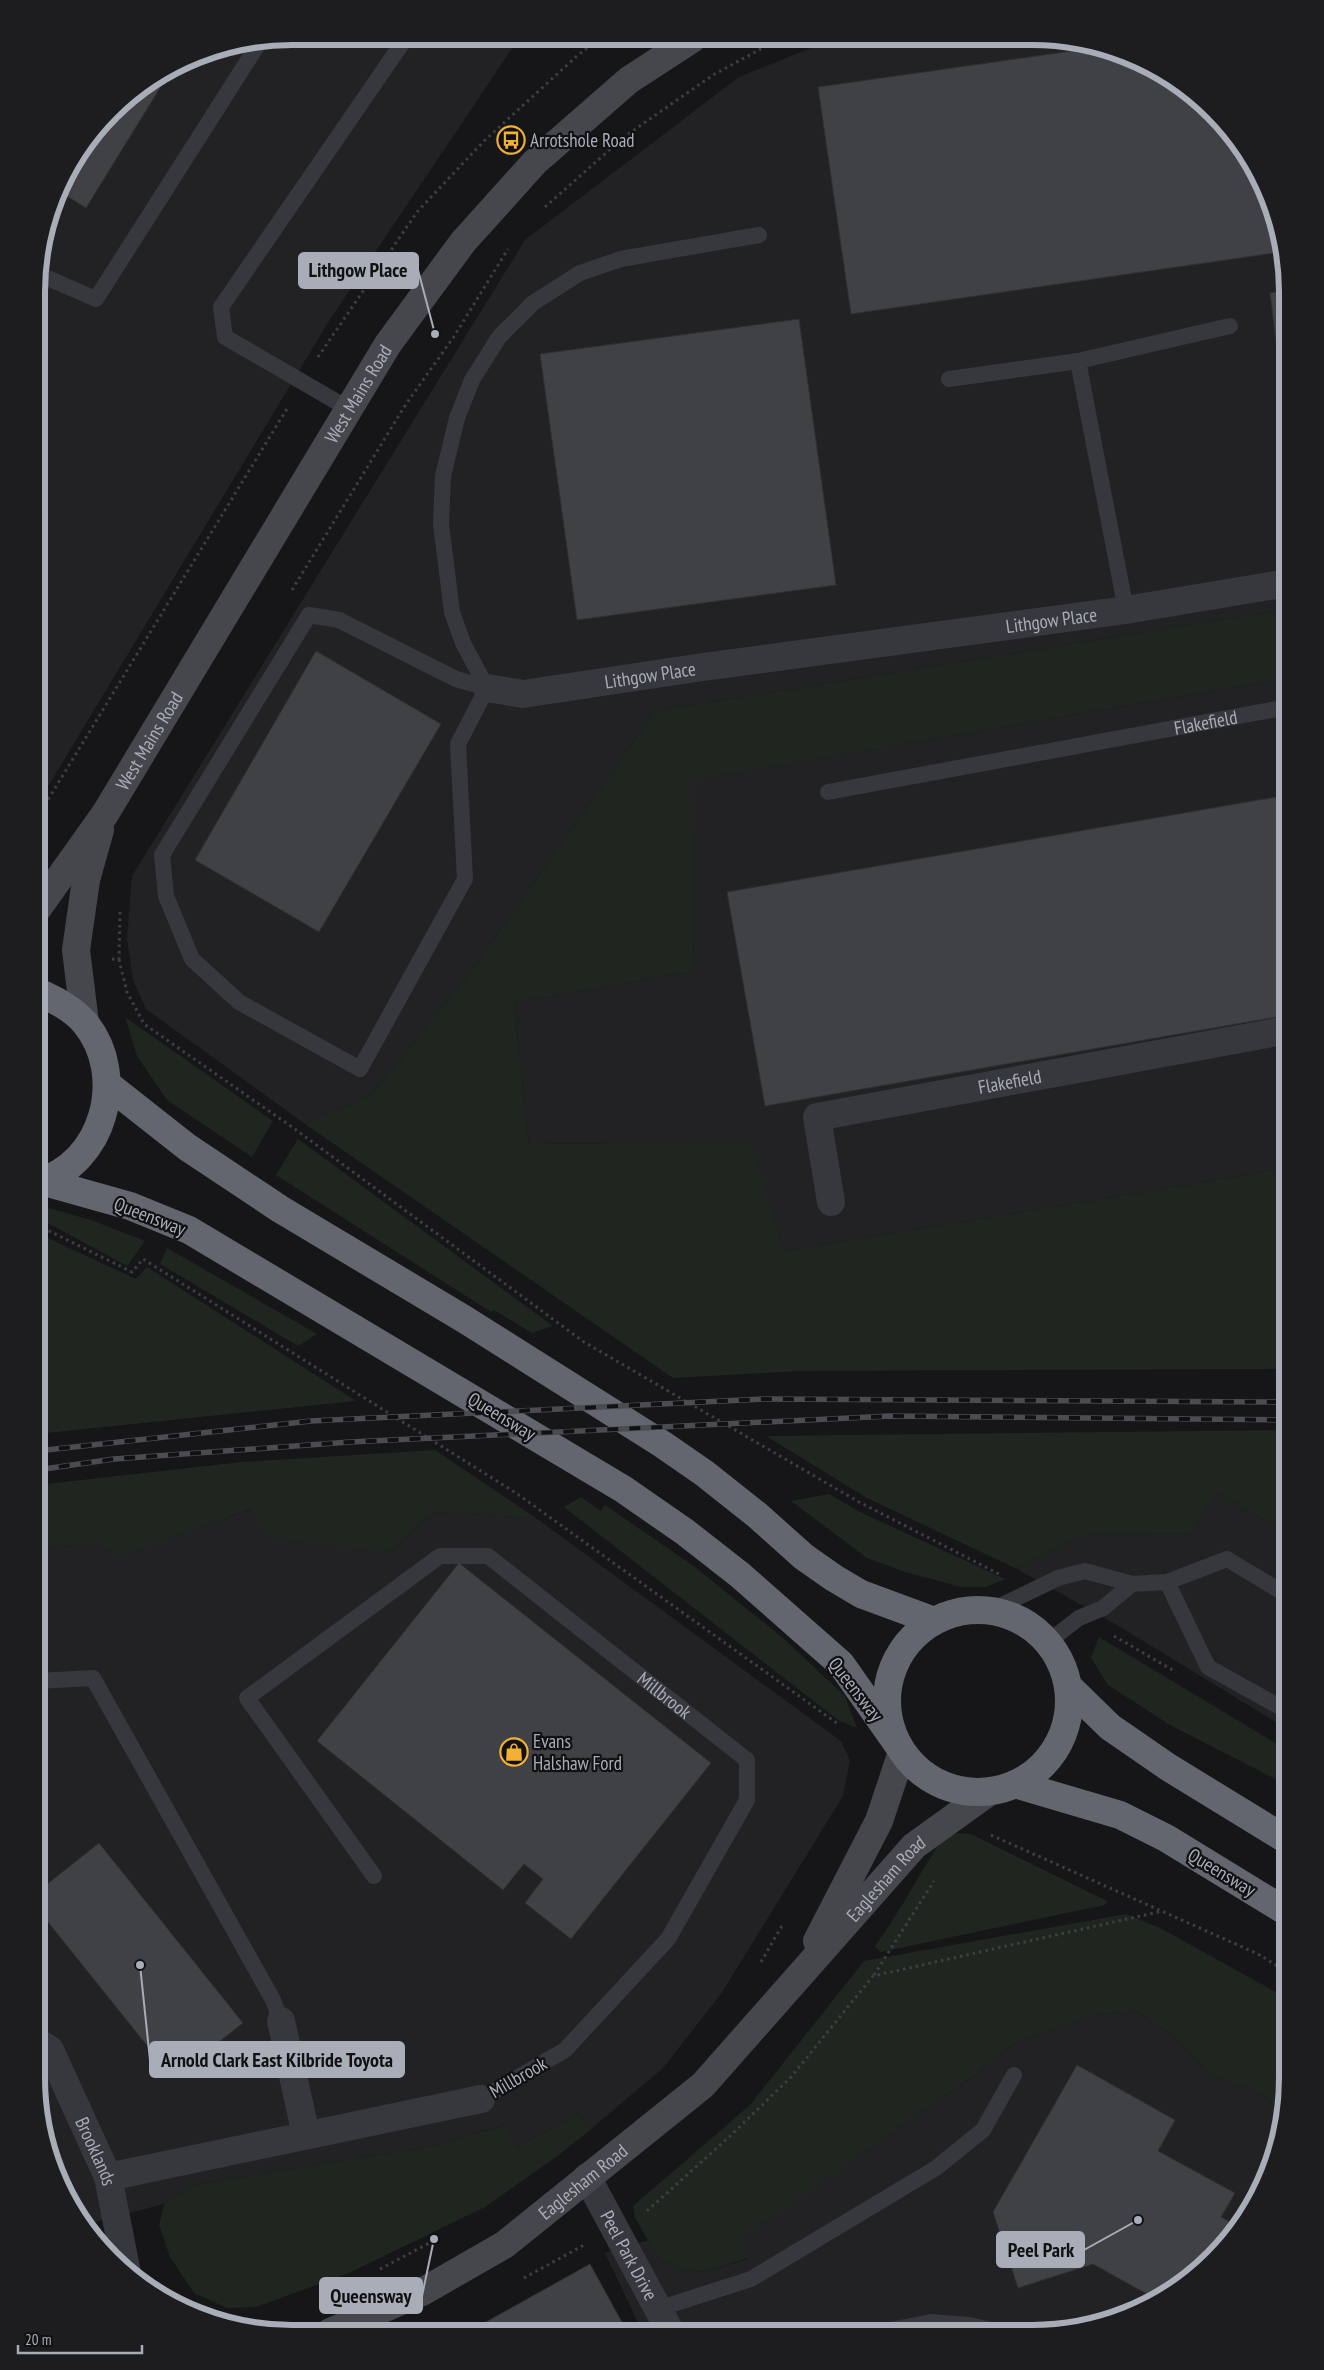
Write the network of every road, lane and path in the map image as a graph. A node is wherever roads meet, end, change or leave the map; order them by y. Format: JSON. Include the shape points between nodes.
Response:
{"nodes":[{"id":1,"x":401,"y":45,"type":"edge"},
{"id":2,"x":683,"y":45,"type":"edge"},
{"id":3,"x":768,"y":45,"type":"edge"},
{"id":4,"x":256,"y":48,"type":"edge"},
{"id":5,"x":540,"y":212,"type":"dead end"},
{"id":6,"x":759,"y":235,"type":"dead end"},
{"id":7,"x":509,"y":247,"type":"dead end"},
{"id":8,"x":46,"y":277,"type":"edge"},
{"id":9,"x":1230,"y":326,"type":"dead end"},
{"id":10,"x":1078,"y":361,"type":"junction"},
{"id":11,"x":949,"y":379,"type":"dead end"},
{"id":12,"x":349,"y":409,"type":"junction"},
{"id":13,"x":1279,"y":584,"type":"edge"},
{"id":14,"x":286,"y":598,"type":"dead end"},
{"id":15,"x":1126,"y":610,"type":"junction"},
{"id":16,"x":487,"y":688,"type":"junction"},
{"id":17,"x":1279,"y":709,"type":"edge"},
{"id":18,"x":828,"y":792,"type":"dead end"},
{"id":19,"x":105,"y":814,"type":"junction"},
{"id":20,"x":45,"y":898,"type":"edge"},
{"id":21,"x":120,"y":902,"type":"dead end"},
{"id":22,"x":76,"y":950,"type":"junction"},
{"id":23,"x":119,"y":960,"type":"junction"},
{"id":24,"x":45,"y":995,"type":"edge"},
{"id":25,"x":85,"y":1023,"type":"junction"},
{"id":26,"x":1279,"y":1032,"type":"edge"},
{"id":27,"x":107,"y":1084,"type":"junction"},
{"id":28,"x":45,"y":1179,"type":"edge"},
{"id":29,"x":45,"y":1184,"type":"edge"},
{"id":30,"x":831,"y":1202,"type":"dead end"},
{"id":31,"x":45,"y":1229,"type":"edge"},
{"id":32,"x":516,"y":1493,"type":"dead end"},
{"id":33,"x":1167,"y":1582,"type":"junction"},
{"id":34,"x":1132,"y":1584,"type":"junction"},
{"id":35,"x":1279,"y":1590,"type":"edge"},
{"id":36,"x":1032,"y":1592,"type":"junction"},
{"id":37,"x":990,"y":1610,"type":"junction"},
{"id":38,"x":934,"y":1621,"type":"junction"},
{"id":39,"x":1056,"y":1653,"type":"junction"},
{"id":40,"x":45,"y":1681,"type":"edge"},
{"id":41,"x":1068,"y":1686,"type":"junction"},
{"id":42,"x":1279,"y":1707,"type":"edge"},
{"id":43,"x":900,"y":1748,"type":"junction"},
{"id":44,"x":1015,"y":1784,"type":"junction"},
{"id":45,"x":989,"y":1792,"type":"junction"},
{"id":46,"x":986,"y":1834,"type":"dead end"},
{"id":47,"x":1279,"y":1835,"type":"edge"},
{"id":48,"x":374,"y":1876,"type":"dead end"},
{"id":49,"x":936,"y":1878,"type":"dead end"},
{"id":50,"x":1279,"y":1907,"type":"edge"},
{"id":51,"x":1163,"y":1911,"type":"junction"},
{"id":52,"x":1279,"y":1967,"type":"edge"},
{"id":53,"x":873,"y":1976,"type":"junction"},
{"id":54,"x":797,"y":1980,"type":"junction"},
{"id":55,"x":281,"y":2021,"type":"joint"},
{"id":56,"x":45,"y":2047,"type":"edge"},
{"id":57,"x":1014,"y":2075,"type":"dead end"},
{"id":58,"x":481,"y":2099,"type":"joint"},
{"id":59,"x":306,"y":2135,"type":"junction"},
{"id":60,"x":587,"y":2177,"type":"junction"},
{"id":61,"x":108,"y":2178,"type":"junction"},
{"id":62,"x":614,"y":2228,"type":"junction"},
{"id":63,"x":124,"y":2260,"type":"edge"},
{"id":64,"x":519,"y":2280,"type":"dead end"},
{"id":65,"x":658,"y":2309,"type":"junction"},
{"id":66,"x":346,"y":2325,"type":"edge"},
{"id":67,"x":667,"y":2325,"type":"edge"},
{"id":68,"x":916,"y":2325,"type":"edge"},
{"id":69,"x":969,"y":2325,"type":"edge"}],
"edges":[{"from":1,"to":12,"type":"lane","via":[[221,307],[225,337]]},
{"from":2,"to":12,"type":"main road","name":"West Mains Road","via":[[629,80],[535,162],[463,242],[388,344]]},
{"from":3,"to":5,"type":"path","via":[[713,75],[624,137]]},
{"from":4,"to":8,"type":"lane","via":[[96,299]]},
{"from":6,"to":16,"type":"lane","via":[[621,259],[580,274],[533,303],[499,337],[472,380],[457,418],[443,476],[441,524],[452,612],[463,642]]},
{"from":7,"to":14,"type":"path","via":[[453,338],[406,404]]},
{"from":9,"to":10,"type":"lane"},
{"from":10,"to":11,"type":"lane"},
{"from":10,"to":15,"type":"lane"},
{"from":12,"to":19,"type":"main road","name":"West Mains Road"},
{"from":13,"to":15,"type":"street","name":"Lithgow Place"},
{"from":15,"to":16,"type":"street","name":"Lithgow Place","via":[[523,694]]},
{"from":16,"to":16,"type":"lane","via":[[456,679],[339,620],[309,615],[162,855],[166,896],[192,959],[239,1002],[360,1069],[465,880],[458,744]]},
{"from":17,"to":18,"type":"lane","name":"Flakefield"},
{"from":19,"to":20,"type":"main road","name":"West Mains Road"},
{"from":19,"to":22,"type":"main road","name":"West Mains Road","via":[[86,880]]},
{"from":21,"to":23,"type":"path"},
{"from":22,"to":23,"type":"path"},
{"from":22,"to":25,"type":"main road","name":"West Mains Road"},
{"from":23,"to":36,"type":"path","via":[[127,992],[144,1024],[292,1127],[584,1342],[859,1502]]},
{"from":24,"to":25,"type":"highway","via":[[63,1004]]},
{"from":25,"to":27,"type":"highway","via":[[97,1042]]},
{"from":26,"to":30,"type":"street","name":"Flakefield","via":[[817,1117]]},
{"from":27,"to":28,"type":"highway","via":[[105,1110],[95,1135],[72,1164]]},
{"from":27,"to":38,"type":"highway","via":[[186,1147],[233,1178],[669,1449],[757,1515],[804,1557],[861,1594]]},
{"from":29,"to":43,"type":"highway","name":"Queensway","via":[[130,1206],[189,1230],[623,1489],[740,1575],[841,1664]]},
{"from":31,"to":32,"type":"path","via":[[132,1272],[144,1259]]},
{"from":33,"to":34,"type":"lane"},
{"from":33,"to":35,"type":"lane","via":[[1227,1559]]},
{"from":33,"to":42,"type":"lane","via":[[1208,1667]]},
{"from":34,"to":36,"type":"lane","via":[[1085,1571],[1058,1578]]},
{"from":34,"to":39,"type":"lane","via":[[1103,1608],[1079,1618],[1053,1638]]},
{"from":36,"to":37,"type":"lane"},
{"from":37,"to":38,"type":"highway","via":[[961,1611]]},
{"from":37,"to":39,"type":"highway","via":[[1027,1624]]},
{"from":38,"to":43,"type":"highway","via":[[911,1638],[895,1661],[887,1689],[888,1717]]},
{"from":39,"to":41,"type":"highway"},
{"from":40,"to":55,"type":"lane","via":[[93,1678],[273,2000]]},
{"from":41,"to":44,"type":"highway","name":"Queensway","via":[[1069,1710],[1063,1733],[1052,1754],[1035,1772]]},
{"from":41,"to":47,"type":"highway","via":[[1110,1727]]},
{"from":43,"to":45,"type":"highway","name":"Queensway","via":[[918,1770],[940,1783],[964,1791]]},
{"from":43,"to":54,"type":"main road","name":"Eaglesham Road","via":[[879,1821]]},
{"from":44,"to":45,"type":"highway","name":"Queensway"},
{"from":44,"to":50,"type":"highway","name":"Queensway","via":[[1120,1815],[1174,1843]]},
{"from":45,"to":54,"type":"main road","name":"Eaglesham Road","via":[[914,1846]]},
{"from":46,"to":51,"type":"path"},
{"from":48,"to":58,"type":"lane","name":"Millbrook","via":[[247,1698],[440,1556],[488,1556],[747,1760],[747,1800],[668,1939],[565,2050]]},
{"from":49,"to":53,"type":"path"},
{"from":51,"to":52,"type":"path","via":[[1258,1954]]},
{"from":51,"to":53,"type":"path"},
{"from":53,"to":62,"type":"path","via":[[790,2077],[742,2124],[647,2211]]},
{"from":54,"to":60,"type":"main road","name":"Eaglesham Road","via":[[703,2085]]},
{"from":55,"to":59,"type":"street"},
{"from":56,"to":61,"type":"street","name":"Brooklands","via":[[50,2050]]},
{"from":57,"to":65,"type":"lane","via":[[982,2130],[936,2168],[751,2278]]},
{"from":58,"to":59,"type":"street","name":"Millbrook"},
{"from":59,"to":61,"type":"street","name":"Millbrook"},
{"from":60,"to":62,"type":"street","name":"Peel Park Drive"},
{"from":60,"to":66,"type":"main road","name":"Eaglesham Road","via":[[504,2245],[422,2292]]},
{"from":61,"to":63,"type":"street","name":"Brooklands"},
{"from":62,"to":64,"type":"path"},
{"from":62,"to":65,"type":"street","name":"Peel Park Drive"},
{"from":65,"to":67,"type":"street","name":"Peel Park Drive"},
{"from":68,"to":69,"type":"lane","via":[[931,2322]]}]}
